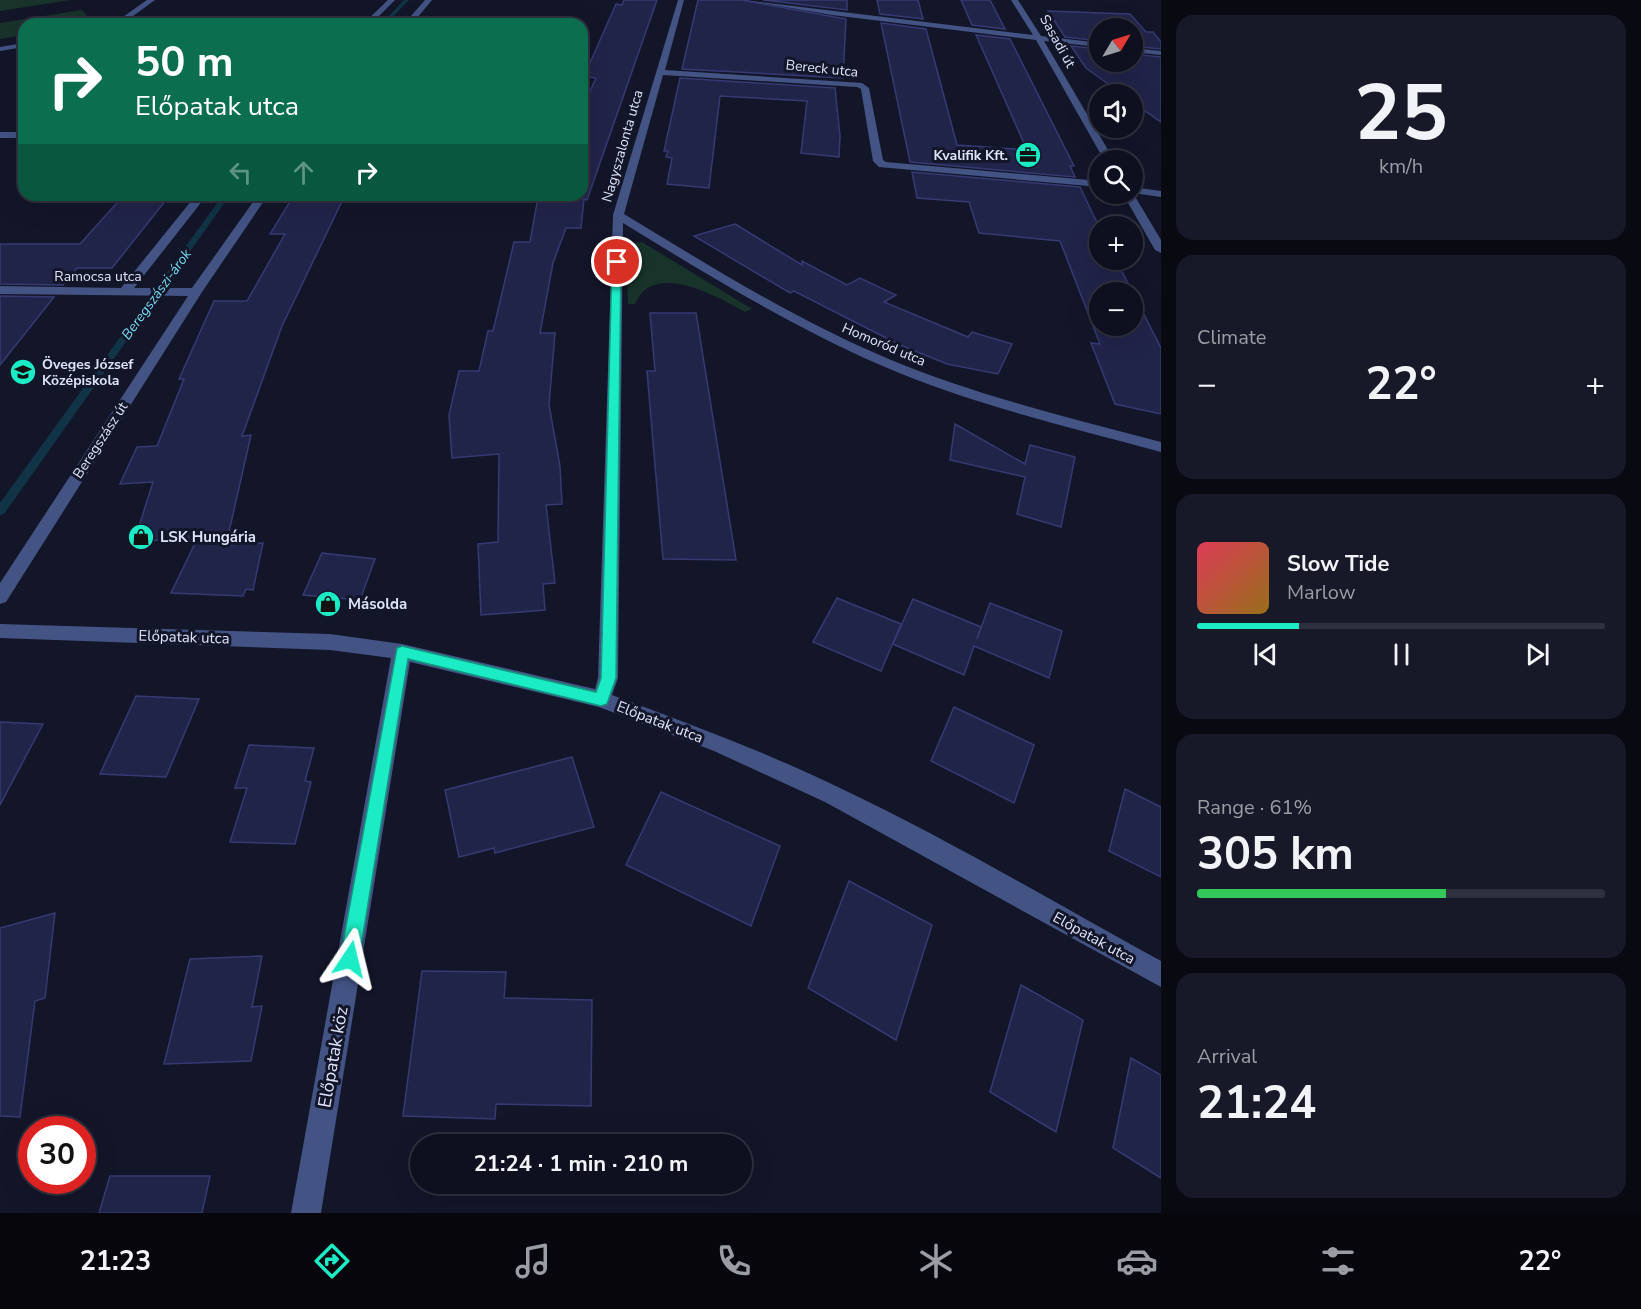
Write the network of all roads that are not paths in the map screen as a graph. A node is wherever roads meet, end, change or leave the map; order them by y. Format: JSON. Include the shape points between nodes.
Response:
{"nodes":[{"id":1,"x":152,"y":0,"type":"edge"},
{"id":2,"x":392,"y":0,"type":"edge"},
{"id":3,"x":429,"y":0,"type":"edge"},
{"id":4,"x":681,"y":0,"type":"edge"},
{"id":5,"x":747,"y":0,"type":"edge"},
{"id":6,"x":1014,"y":0,"type":"edge"},
{"id":7,"x":126,"y":18,"type":"edge"},
{"id":8,"x":373,"y":18,"type":"edge"},
{"id":9,"x":413,"y":18,"type":"edge"},
{"id":10,"x":1038,"y":38,"type":"junction"},
{"id":11,"x":1089,"y":44,"type":"edge"},
{"id":12,"x":18,"y":46,"type":"edge"},
{"id":13,"x":12,"y":47,"type":"junction"},
{"id":14,"x":0,"y":49,"type":"edge"},
{"id":15,"x":1143,"y":51,"type":"edge"},
{"id":16,"x":1161,"y":53,"type":"edge"},
{"id":17,"x":0,"y":60,"type":"edge"},
{"id":18,"x":658,"y":72,"type":"junction"},
{"id":19,"x":0,"y":135,"type":"edge"},
{"id":20,"x":18,"y":135,"type":"edge"},
{"id":21,"x":1103,"y":150,"type":"edge"},
{"id":22,"x":1089,"y":183,"type":"edge"},
{"id":23,"x":1143,"y":191,"type":"edge"},
{"id":24,"x":1161,"y":194,"type":"edge"},
{"id":25,"x":197,"y":201,"type":"edge"},
{"id":26,"x":258,"y":201,"type":"edge"},
{"id":27,"x":1134,"y":204,"type":"edge"},
{"id":28,"x":618,"y":215,"type":"junction"},
{"id":29,"x":1161,"y":250,"type":"edge"},
{"id":30,"x":0,"y":290,"type":"edge"},
{"id":31,"x":125,"y":291,"type":"junction"},
{"id":32,"x":196,"y":292,"type":"junction"},
{"id":33,"x":1161,"y":447,"type":"edge"},
{"id":34,"x":0,"y":597,"type":"edge"},
{"id":35,"x":0,"y":631,"type":"edge"},
{"id":36,"x":402,"y":652,"type":"junction"},
{"id":37,"x":601,"y":699,"type":"junction"},
{"id":38,"x":1161,"y":975,"type":"edge"},
{"id":39,"x":306,"y":1213,"type":"edge"}],
"edges":[{"from":1,"to":7,"type":"street"},
{"from":2,"to":8,"type":"street"},
{"from":3,"to":9,"type":"street"},
{"from":4,"to":18,"type":"street","name":"Nagyszalonta utca"},
{"from":5,"to":10,"type":"street"},
{"from":6,"to":10,"type":"street","name":"Sasadi út"},
{"from":10,"to":11,"type":"street"},
{"from":10,"to":21,"type":"street","name":"Sasadi út"},
{"from":12,"to":13,"type":"street"},
{"from":13,"to":14,"type":"street"},
{"from":13,"to":17,"type":"street"},
{"from":15,"to":16,"type":"street"},
{"from":18,"to":22,"type":"street","name":"Bereck utca","via":[[859,85],[865,88],[878,160],[883,165]]},
{"from":18,"to":28,"type":"street","name":"Nagyszalonta utca"},
{"from":19,"to":20,"type":"street"},
{"from":23,"to":24,"type":"street"},
{"from":25,"to":31,"type":"street"},
{"from":26,"to":32,"type":"street","name":"Beregszász út"},
{"from":27,"to":29,"type":"street"},
{"from":28,"to":33,"type":"street","name":"Homoród utca","via":[[744,292],[884,362],[1018,409]]},
{"from":28,"to":37,"type":"street","name":"Nagyszalonta utca","via":[[608,678]]},
{"from":30,"to":31,"type":"street","name":"Ramocsa utca"},
{"from":31,"to":32,"type":"street","name":"Ramocsa utca"},
{"from":32,"to":34,"type":"street","name":"Beregszász út"},
{"from":35,"to":36,"type":"street","name":"Előpatak utca","via":[[330,642]]},
{"from":36,"to":37,"type":"street","name":"Előpatak utca"},
{"from":36,"to":39,"type":"street","name":"Előpatak köz"},
{"from":37,"to":38,"type":"street","name":"Előpatak utca","via":[[721,745],[833,795]]}]}
